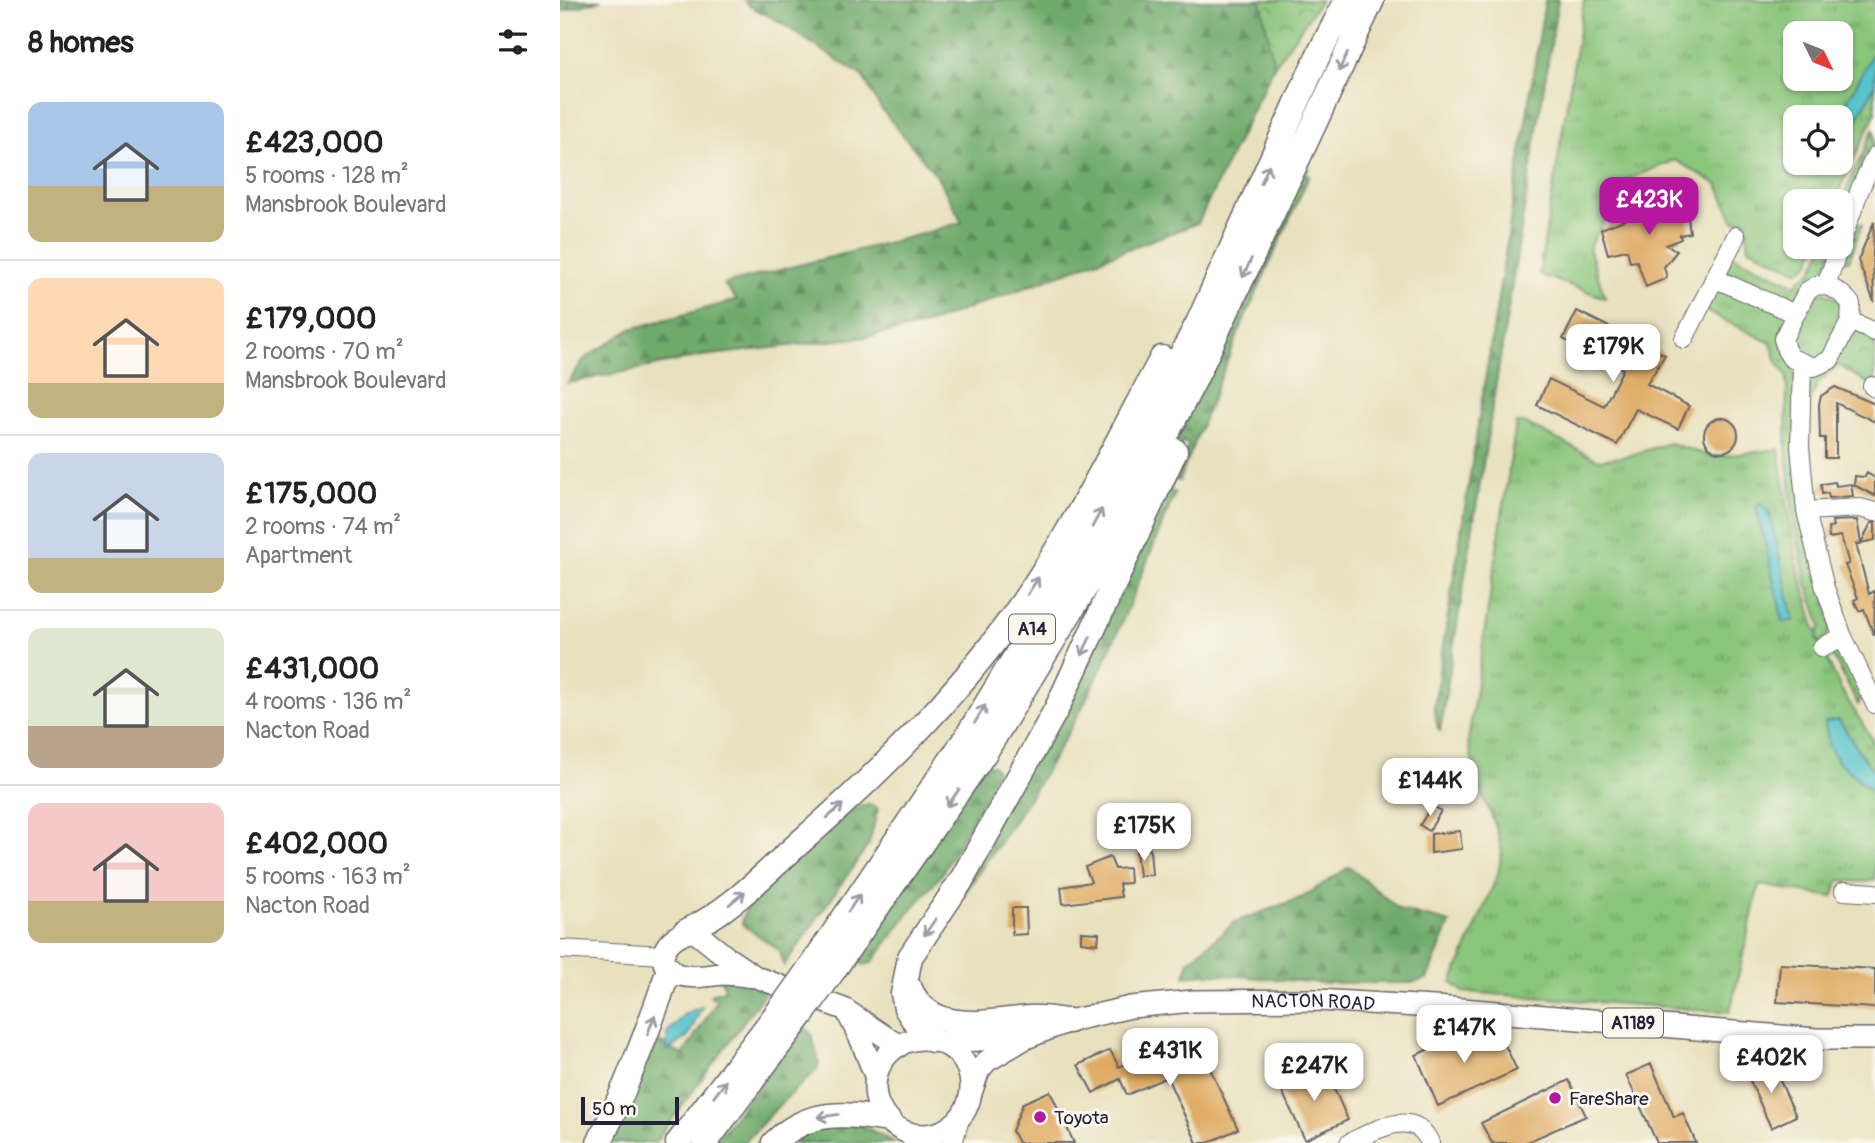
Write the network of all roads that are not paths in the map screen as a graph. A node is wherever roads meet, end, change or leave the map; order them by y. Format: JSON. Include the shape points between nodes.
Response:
{"nodes":[{"id":1,"x":1347,"y":0,"type":"edge"},
{"id":2,"x":1372,"y":0,"type":"edge"},
{"id":3,"x":1875,"y":156,"type":"edge"},
{"id":4,"x":1736,"y":236,"type":"dead end"},
{"id":5,"x":1714,"y":278,"type":"junction"},
{"id":6,"x":1217,"y":280,"type":"junction"},
{"id":7,"x":1826,"y":285,"type":"junction"},
{"id":8,"x":1795,"y":314,"type":"junction"},
{"id":9,"x":1850,"y":321,"type":"junction"},
{"id":10,"x":1875,"y":332,"type":"edge"},
{"id":11,"x":1684,"y":339,"type":"dead end"},
{"id":12,"x":1802,"y":363,"type":"junction"},
{"id":13,"x":1195,"y":379,"type":"junction"},
{"id":14,"x":1806,"y":511,"type":"junction"},
{"id":15,"x":1875,"y":512,"type":"edge"},
{"id":16,"x":1843,"y":637,"type":"junction"},
{"id":17,"x":1822,"y":647,"type":"dead end"},
{"id":18,"x":1875,"y":704,"type":"edge"},
{"id":19,"x":1844,"y":891,"type":"dead end"},
{"id":20,"x":1875,"y":893,"type":"edge"},
{"id":21,"x":685,"y":932,"type":"junction"},
{"id":22,"x":560,"y":949,"type":"edge"},
{"id":23,"x":666,"y":962,"type":"junction"},
{"id":24,"x":824,"y":965,"type":"junction"},
{"id":25,"x":906,"y":975,"type":"junction"},
{"id":26,"x":756,"y":977,"type":"junction"},
{"id":27,"x":794,"y":1008,"type":"junction"},
{"id":28,"x":844,"y":1009,"type":"junction"},
{"id":29,"x":1069,"y":1021,"type":"junction"},
{"id":30,"x":1026,"y":1038,"type":"junction"},
{"id":31,"x":1816,"y":1039,"type":"junction"},
{"id":32,"x":1875,"y":1039,"type":"edge"},
{"id":33,"x":936,"y":1041,"type":"junction"},
{"id":34,"x":899,"y":1046,"type":"junction"},
{"id":35,"x":1875,"y":1049,"type":"edge"},
{"id":36,"x":876,"y":1078,"type":"junction"},
{"id":37,"x":971,"y":1093,"type":"junction"},
{"id":38,"x":960,"y":1119,"type":"junction"},
{"id":39,"x":903,"y":1132,"type":"edge"},
{"id":40,"x":599,"y":1143,"type":"edge"},
{"id":41,"x":678,"y":1143,"type":"edge"},
{"id":42,"x":705,"y":1143,"type":"edge"},
{"id":43,"x":774,"y":1143,"type":"edge"},
{"id":44,"x":953,"y":1143,"type":"edge"},
{"id":45,"x":1349,"y":1143,"type":"edge"},
{"id":46,"x":1430,"y":1143,"type":"edge"}],
"edges":[{"from":6,"to":1,"type":"highway","number":"A14","one_way":true},
{"from":2,"to":13,"type":"highway","number":"A14","one_way":true},
{"from":3,"to":7,"type":"street"},
{"from":4,"to":5,"type":"street"},
{"from":5,"to":8,"type":"street"},
{"from":5,"to":11,"type":"street"},
{"from":21,"to":6,"type":"highway","number":"A14","one_way":true,"via":[[717,915],[785,857],[866,784],[942,706],[1012,619],[1064,539],[1185,317]]},
{"from":24,"to":6,"type":"highway","number":"A14","one_way":true,"via":[[1082,547]]},
{"from":7,"to":8,"type":"street","via":[[1807,291]]},
{"from":7,"to":9,"type":"street","via":[[1843,293],[1851,304]]},
{"from":8,"to":12,"type":"street","via":[[1783,340],[1791,358]]},
{"from":9,"to":10,"type":"street"},
{"from":9,"to":12,"type":"street","via":[[1829,360],[1814,367]]},
{"from":12,"to":14,"type":"street","via":[[1800,447]]},
{"from":13,"to":24,"type":"highway","number":"A14","one_way":true,"via":[[1096,570],[991,742]]},
{"from":13,"to":25,"type":"highway","number":"A14","one_way":true,"via":[[1182,435],[1057,708],[961,881],[910,957]]},
{"from":14,"to":15,"type":"street","via":[[1860,508]]},
{"from":14,"to":16,"type":"street"},
{"from":16,"to":17,"type":"street"},
{"from":16,"to":18,"type":"street"},
{"from":19,"to":20,"type":"street"},
{"from":21,"to":23,"type":"main road","via":[[666,945]]},
{"from":21,"to":26,"type":"main road","via":[[694,931]]},
{"from":22,"to":23,"type":"street"},
{"from":23,"to":26,"type":"main road","via":[[676,975]]},
{"from":40,"to":23,"type":"highway","one_way":true,"via":[[655,1014]]},
{"from":24,"to":27,"type":"highway","number":"A14","bridge":true},
{"from":25,"to":29,"type":"highway","via":[[919,1004],[946,1020],[976,1024],[1034,1018]]},
{"from":25,"to":33,"type":"highway","number":"A14","via":[[906,1007]]},
{"from":26,"to":28,"type":"main road"},
{"from":41,"to":27,"type":"highway","number":"A14","one_way":true},
{"from":27,"to":42,"type":"highway","number":"A14"},
{"from":28,"to":34,"type":"main road"},
{"from":28,"to":36,"type":"main road"},
{"from":29,"to":30,"type":"main road","name":"NACTON ROAD","number":"A1189"},
{"from":29,"to":31,"type":"main road","name":"NACTON ROAD","number":"A1189","via":[[1131,1007],[1192,1001],[1318,1000]]},
{"from":30,"to":33,"type":"main road","name":"NACTON ROAD","number":"A1189"},
{"from":30,"to":37,"type":"main road","name":"NACTON ROAD","number":"A1189","via":[[987,1061]]},
{"from":31,"to":32,"type":"main road","name":"NACTON ROAD","number":"A1189"},
{"from":31,"to":35,"type":"main road","name":"NACTON ROAD","number":"A1189"},
{"from":33,"to":34,"type":"main road"},
{"from":33,"to":37,"type":"main road","via":[[954,1050],[964,1063]]},
{"from":34,"to":36,"type":"main road","via":[[886,1058]]},
{"from":36,"to":39,"type":"main road","via":[[876,1097]]},
{"from":37,"to":38,"type":"main road"},
{"from":38,"to":39,"type":"main road","via":[[934,1134]]},
{"from":38,"to":44,"type":"street"},
{"from":39,"to":43,"type":"highway","one_way":true,"via":[[852,1114],[826,1115],[806,1121]]},
{"from":45,"to":46,"type":"street","via":[[1393,1124],[1407,1123],[1421,1129]]}]}
